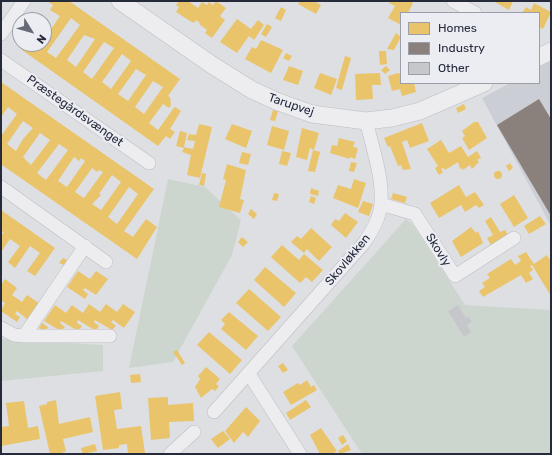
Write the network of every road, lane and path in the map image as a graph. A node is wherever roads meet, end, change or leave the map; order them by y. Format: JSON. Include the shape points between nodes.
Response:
{"nodes":[{"id":1,"x":24,"y":1,"type":"edge"},
{"id":2,"x":120,"y":1,"type":"edge"},
{"id":3,"x":452,"y":1,"type":"edge"},
{"id":4,"x":472,"y":12,"type":"edge"},
{"id":5,"x":1,"y":34,"type":"edge"},
{"id":6,"x":551,"y":51,"type":"edge"},
{"id":7,"x":540,"y":56,"type":"edge"},
{"id":8,"x":1,"y":60,"type":"edge"},
{"id":9,"x":482,"y":84,"type":"edge"},
{"id":10,"x":366,"y":121,"type":"junction"},
{"id":11,"x":149,"y":163,"type":"dead end"},
{"id":12,"x":1,"y":187,"type":"edge"},
{"id":13,"x":381,"y":204,"type":"junction"},
{"id":14,"x":514,"y":238,"type":"dead end"},
{"id":15,"x":85,"y":246,"type":"junction"},
{"id":16,"x":106,"y":262,"type":"dead end"},
{"id":17,"x":1,"y":328,"type":"edge"},
{"id":18,"x":24,"y":336,"type":"junction"},
{"id":19,"x":110,"y":336,"type":"dead end"},
{"id":20,"x":249,"y":374,"type":"junction"},
{"id":21,"x":214,"y":412,"type":"dead end"},
{"id":22,"x":194,"y":432,"type":"dead end"},
{"id":23,"x":170,"y":454,"type":"edge"},
{"id":24,"x":300,"y":454,"type":"edge"}],
"edges":[{"from":1,"to":5,"type":"street"},
{"from":2,"to":10,"type":"street","name":"Tarupvej","via":[[212,65],[258,93],[312,114]]},
{"from":3,"to":4,"type":"street"},
{"from":6,"to":7,"type":"street"},
{"from":8,"to":11,"type":"street","name":"Præstegårdsvænget"},
{"from":9,"to":10,"type":"street","name":"Tarupvej","via":[[420,111]]},
{"from":10,"to":13,"type":"street","name":"Skovløkken","via":[[380,182]]},
{"from":12,"to":15,"type":"street"},
{"from":13,"to":14,"type":"street","name":"Skovly","via":[[415,214],[455,276]]},
{"from":13,"to":20,"type":"street","name":"Skovløkken","via":[[375,227],[364,243]]},
{"from":15,"to":16,"type":"street"},
{"from":15,"to":18,"type":"street"},
{"from":17,"to":18,"type":"street","via":[[14,335]]},
{"from":18,"to":19,"type":"street"},
{"from":20,"to":21,"type":"street","name":"Skovløkken"},
{"from":20,"to":24,"type":"street"},
{"from":22,"to":23,"type":"street"}]}
